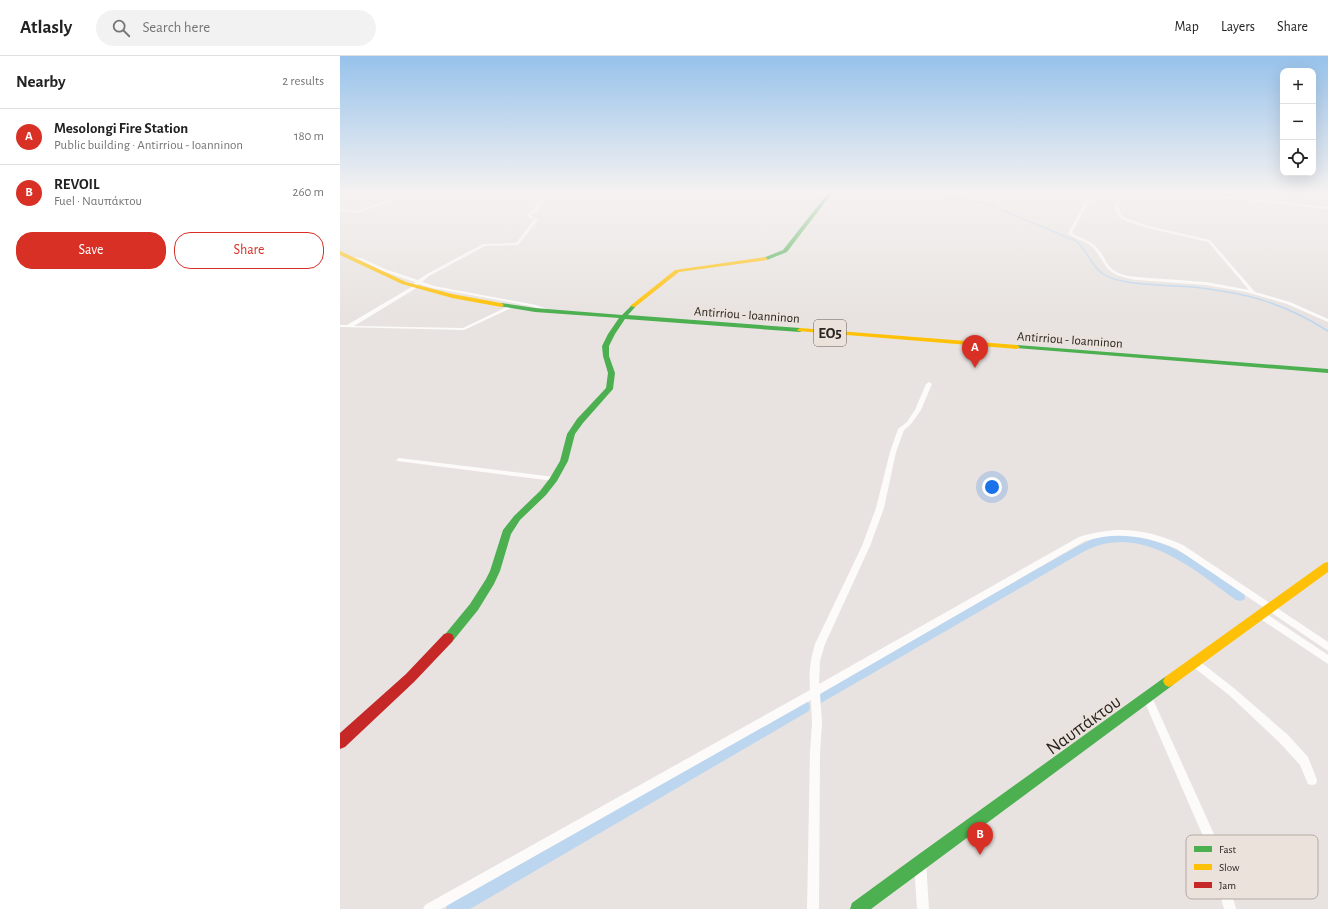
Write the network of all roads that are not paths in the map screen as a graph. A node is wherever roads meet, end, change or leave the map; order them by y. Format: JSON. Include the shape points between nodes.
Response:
{"nodes":[{"id":1,"x":526,"y":233,"type":"edge"},
{"id":2,"x":800,"y":233,"type":"edge"},
{"id":3,"x":1070,"y":233,"type":"edge"},
{"id":4,"x":1173,"y":233,"type":"edge"},
{"id":5,"x":344,"y":255,"type":"edge"},
{"id":6,"x":416,"y":285,"type":"junction"},
{"id":7,"x":1253,"y":292,"type":"junction"},
{"id":8,"x":512,"y":307,"type":"junction"},
{"id":9,"x":551,"y":312,"type":"junction"},
{"id":10,"x":621,"y":318,"type":"junction"},
{"id":11,"x":1328,"y":321,"type":"edge"},
{"id":12,"x":340,"y":326,"type":"edge"},
{"id":13,"x":348,"y":327,"type":"junction"},
{"id":14,"x":1328,"y":371,"type":"edge"},
{"id":15,"x":929,"y":384,"type":"dead end"},
{"id":16,"x":399,"y":460,"type":"dead end"},
{"id":17,"x":554,"y":479,"type":"junction"},
{"id":18,"x":1328,"y":566,"type":"edge"},
{"id":19,"x":1271,"y":607,"type":"junction"},
{"id":20,"x":1262,"y":615,"type":"junction"},
{"id":21,"x":1328,"y":646,"type":"edge"},
{"id":22,"x":1328,"y":660,"type":"edge"},
{"id":23,"x":1195,"y":663,"type":"junction"},
{"id":24,"x":815,"y":692,"type":"junction"},
{"id":25,"x":1148,"y":698,"type":"junction"},
{"id":26,"x":340,"y":742,"type":"edge"},
{"id":27,"x":1312,"y":780,"type":"dead end"},
{"id":28,"x":1208,"y":835,"type":"edge"},
{"id":29,"x":920,"y":862,"type":"junction"},
{"id":30,"x":1227,"y":899,"type":"edge"},
{"id":31,"x":429,"y":909,"type":"edge"},
{"id":32,"x":813,"y":909,"type":"edge"},
{"id":33,"x":858,"y":909,"type":"edge"},
{"id":34,"x":924,"y":909,"type":"edge"},
{"id":35,"x":1230,"y":909,"type":"edge"}],
"edges":[{"from":1,"to":6,"type":"street","via":[[517,244],[484,245],[428,275]]},
{"from":2,"to":10,"type":"main road","via":[[785,252],[758,260],[677,272],[629,308]]},
{"from":3,"to":7,"type":"street","via":[[1092,245],[1112,272],[1126,277],[1217,285]]},
{"from":4,"to":7,"type":"street","via":[[1209,241]]},
{"from":5,"to":6,"type":"main road","name":"Antirriou - Ioanninon","number":"ΕΟ5","via":[[378,272]]},
{"from":6,"to":8,"type":"main road","name":"Antirriou - Ioanninon","number":"ΕΟ5","via":[[453,296]]},
{"from":6,"to":9,"type":"street","via":[[536,306]]},
{"from":6,"to":13,"type":"street"},
{"from":7,"to":11,"type":"street","via":[[1296,306]]},
{"from":8,"to":9,"type":"main road","name":"Antirriou - Ioanninon","number":"ΕΟ5"},
{"from":8,"to":13,"type":"street","via":[[464,329]]},
{"from":9,"to":10,"type":"main road","name":"Antirriou - Ioanninon","number":"ΕΟ5"},
{"from":10,"to":14,"type":"main road","name":"Antirriou - Ioanninon","number":"ΕΟ5"},
{"from":10,"to":17,"type":"main road","via":[[605,345],[605,352],[612,366],[612,383],[573,429],[565,458]]},
{"from":12,"to":13,"type":"street"},
{"from":15,"to":24,"type":"street","via":[[918,410],[901,429],[880,508],[866,546],[820,644],[815,661]]},
{"from":16,"to":17,"type":"street"},
{"from":17,"to":26,"type":"main road","via":[[514,520],[502,543],[494,573],[473,608],[412,676]]},
{"from":18,"to":19,"type":"main road","name":"Ναυπάκτου"},
{"from":19,"to":20,"type":"main road","name":"Ναυπάκτου"},
{"from":19,"to":21,"type":"street"},
{"from":19,"to":24,"type":"street","via":[[1190,552],[1170,542],[1141,534],[1097,534],[1082,538]]},
{"from":20,"to":22,"type":"street"},
{"from":20,"to":23,"type":"main road","name":"Ναυπάκτου"},
{"from":23,"to":25,"type":"main road","name":"Ναυπάκτου"},
{"from":23,"to":27,"type":"street","via":[[1232,692],[1288,743],[1304,761]]},
{"from":24,"to":31,"type":"street"},
{"from":24,"to":32,"type":"street","via":[[817,723]]},
{"from":25,"to":28,"type":"street"},
{"from":25,"to":29,"type":"main road","name":"Ναυπάκτου"},
{"from":29,"to":33,"type":"main road","name":"Ναυπάκτου"},
{"from":29,"to":34,"type":"street"},
{"from":30,"to":35,"type":"street"}]}
